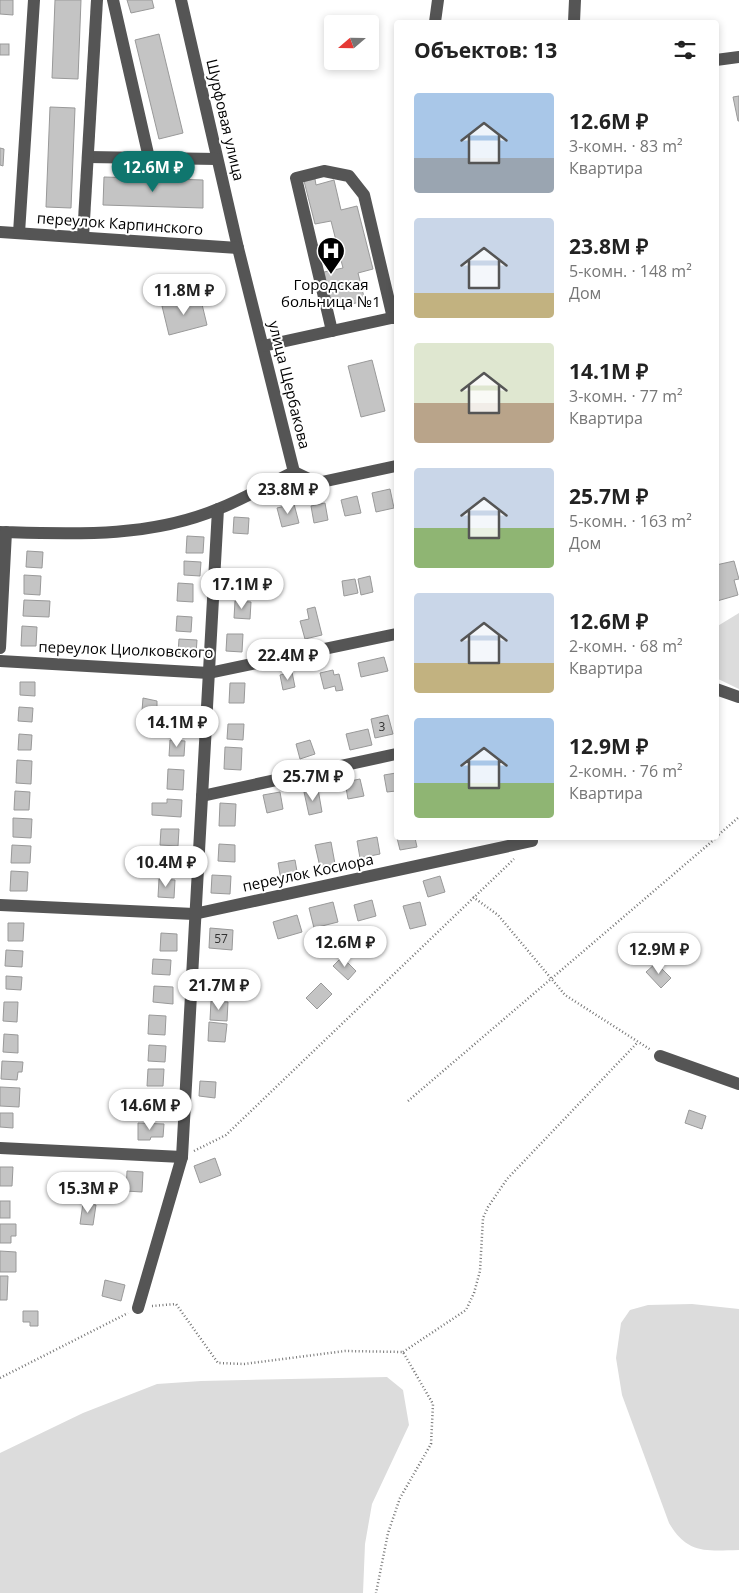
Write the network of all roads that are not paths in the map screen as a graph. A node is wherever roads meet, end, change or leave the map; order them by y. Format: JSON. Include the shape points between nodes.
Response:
{"nodes":[{"id":1,"x":34,"y":0,"type":"edge"},
{"id":2,"x":97,"y":0,"type":"edge"},
{"id":3,"x":113,"y":0,"type":"edge"},
{"id":4,"x":181,"y":0,"type":"edge"},
{"id":5,"x":438,"y":0,"type":"edge"},
{"id":6,"x":575,"y":0,"type":"edge"},
{"id":7,"x":435,"y":20,"type":"edge"},
{"id":8,"x":574,"y":20,"type":"edge"},
{"id":9,"x":739,"y":57,"type":"edge"},
{"id":10,"x":719,"y":60,"type":"edge"},
{"id":11,"x":88,"y":157,"type":"junction"},
{"id":12,"x":149,"y":158,"type":"junction"},
{"id":13,"x":217,"y":159,"type":"junction"},
{"id":14,"x":0,"y":232,"type":"edge"},
{"id":15,"x":19,"y":233,"type":"junction"},
{"id":16,"x":83,"y":237,"type":"junction"},
{"id":17,"x":238,"y":248,"type":"junction"},
{"id":18,"x":394,"y":313,"type":"edge"},
{"id":19,"x":394,"y":317,"type":"edge"},
{"id":20,"x":332,"y":331,"type":"junction"},
{"id":21,"x":263,"y":346,"type":"junction"},
{"id":22,"x":394,"y":466,"type":"edge"},
{"id":23,"x":294,"y":472,"type":"junction"},
{"id":24,"x":218,"y":510,"type":"junction"},
{"id":25,"x":3,"y":532,"type":"edge"},
{"id":26,"x":394,"y":634,"type":"edge"},
{"id":27,"x":0,"y":648,"type":"edge"},
{"id":28,"x":0,"y":661,"type":"edge"},
{"id":29,"x":209,"y":672,"type":"junction"},
{"id":30,"x":719,"y":690,"type":"edge"},
{"id":31,"x":739,"y":697,"type":"edge"},
{"id":32,"x":394,"y":754,"type":"edge"},
{"id":33,"x":202,"y":796,"type":"junction"},
{"id":34,"x":532,"y":841,"type":"road end"},
{"id":35,"x":0,"y":905,"type":"edge"},
{"id":36,"x":194,"y":914,"type":"junction"},
{"id":37,"x":660,"y":1056,"type":"road end"},
{"id":38,"x":739,"y":1084,"type":"edge"},
{"id":39,"x":0,"y":1148,"type":"edge"},
{"id":40,"x":182,"y":1157,"type":"junction"},
{"id":41,"x":138,"y":1308,"type":"road end"}],
"edges":[{"from":1,"to":15,"type":"street"},
{"from":2,"to":11,"type":"street"},
{"from":3,"to":12,"type":"street"},
{"from":4,"to":13,"type":"street","name":"Шурфовая улица"},
{"from":5,"to":7,"type":"street"},
{"from":6,"to":8,"type":"street"},
{"from":9,"to":10,"type":"street"},
{"from":11,"to":12,"type":"street"},
{"from":11,"to":16,"type":"street"},
{"from":12,"to":13,"type":"street"},
{"from":13,"to":17,"type":"street","name":"Шурфовая улица"},
{"from":14,"to":15,"type":"street","name":"переулок Карпинского"},
{"from":15,"to":16,"type":"street","name":"переулок Карпинского"},
{"from":16,"to":17,"type":"street","name":"переулок Карпинского"},
{"from":17,"to":21,"type":"street","name":"улица Щербакова"},
{"from":18,"to":20,"type":"street","via":[[364,194],[349,176],[324,171],[296,178]]},
{"from":19,"to":20,"type":"street"},
{"from":20,"to":21,"type":"street"},
{"from":21,"to":23,"type":"street","name":"улица Щербакова"},
{"from":22,"to":23,"type":"street","via":[[317,483]]},
{"from":23,"to":24,"type":"street"},
{"from":24,"to":25,"type":"street","via":[[164,526],[115,533]]},
{"from":24,"to":29,"type":"street"},
{"from":25,"to":27,"type":"street"},
{"from":26,"to":29,"type":"street","name":"переулок Циолковского"},
{"from":28,"to":29,"type":"street","name":"переулок Циолковского"},
{"from":29,"to":33,"type":"street"},
{"from":30,"to":31,"type":"street"},
{"from":32,"to":33,"type":"street"},
{"from":33,"to":36,"type":"street"},
{"from":34,"to":36,"type":"street","name":"переулок Косиора"},
{"from":35,"to":36,"type":"street","name":"переулок Косиора"},
{"from":36,"to":40,"type":"street"},
{"from":37,"to":38,"type":"street"},
{"from":39,"to":40,"type":"street"},
{"from":40,"to":41,"type":"street"}]}
